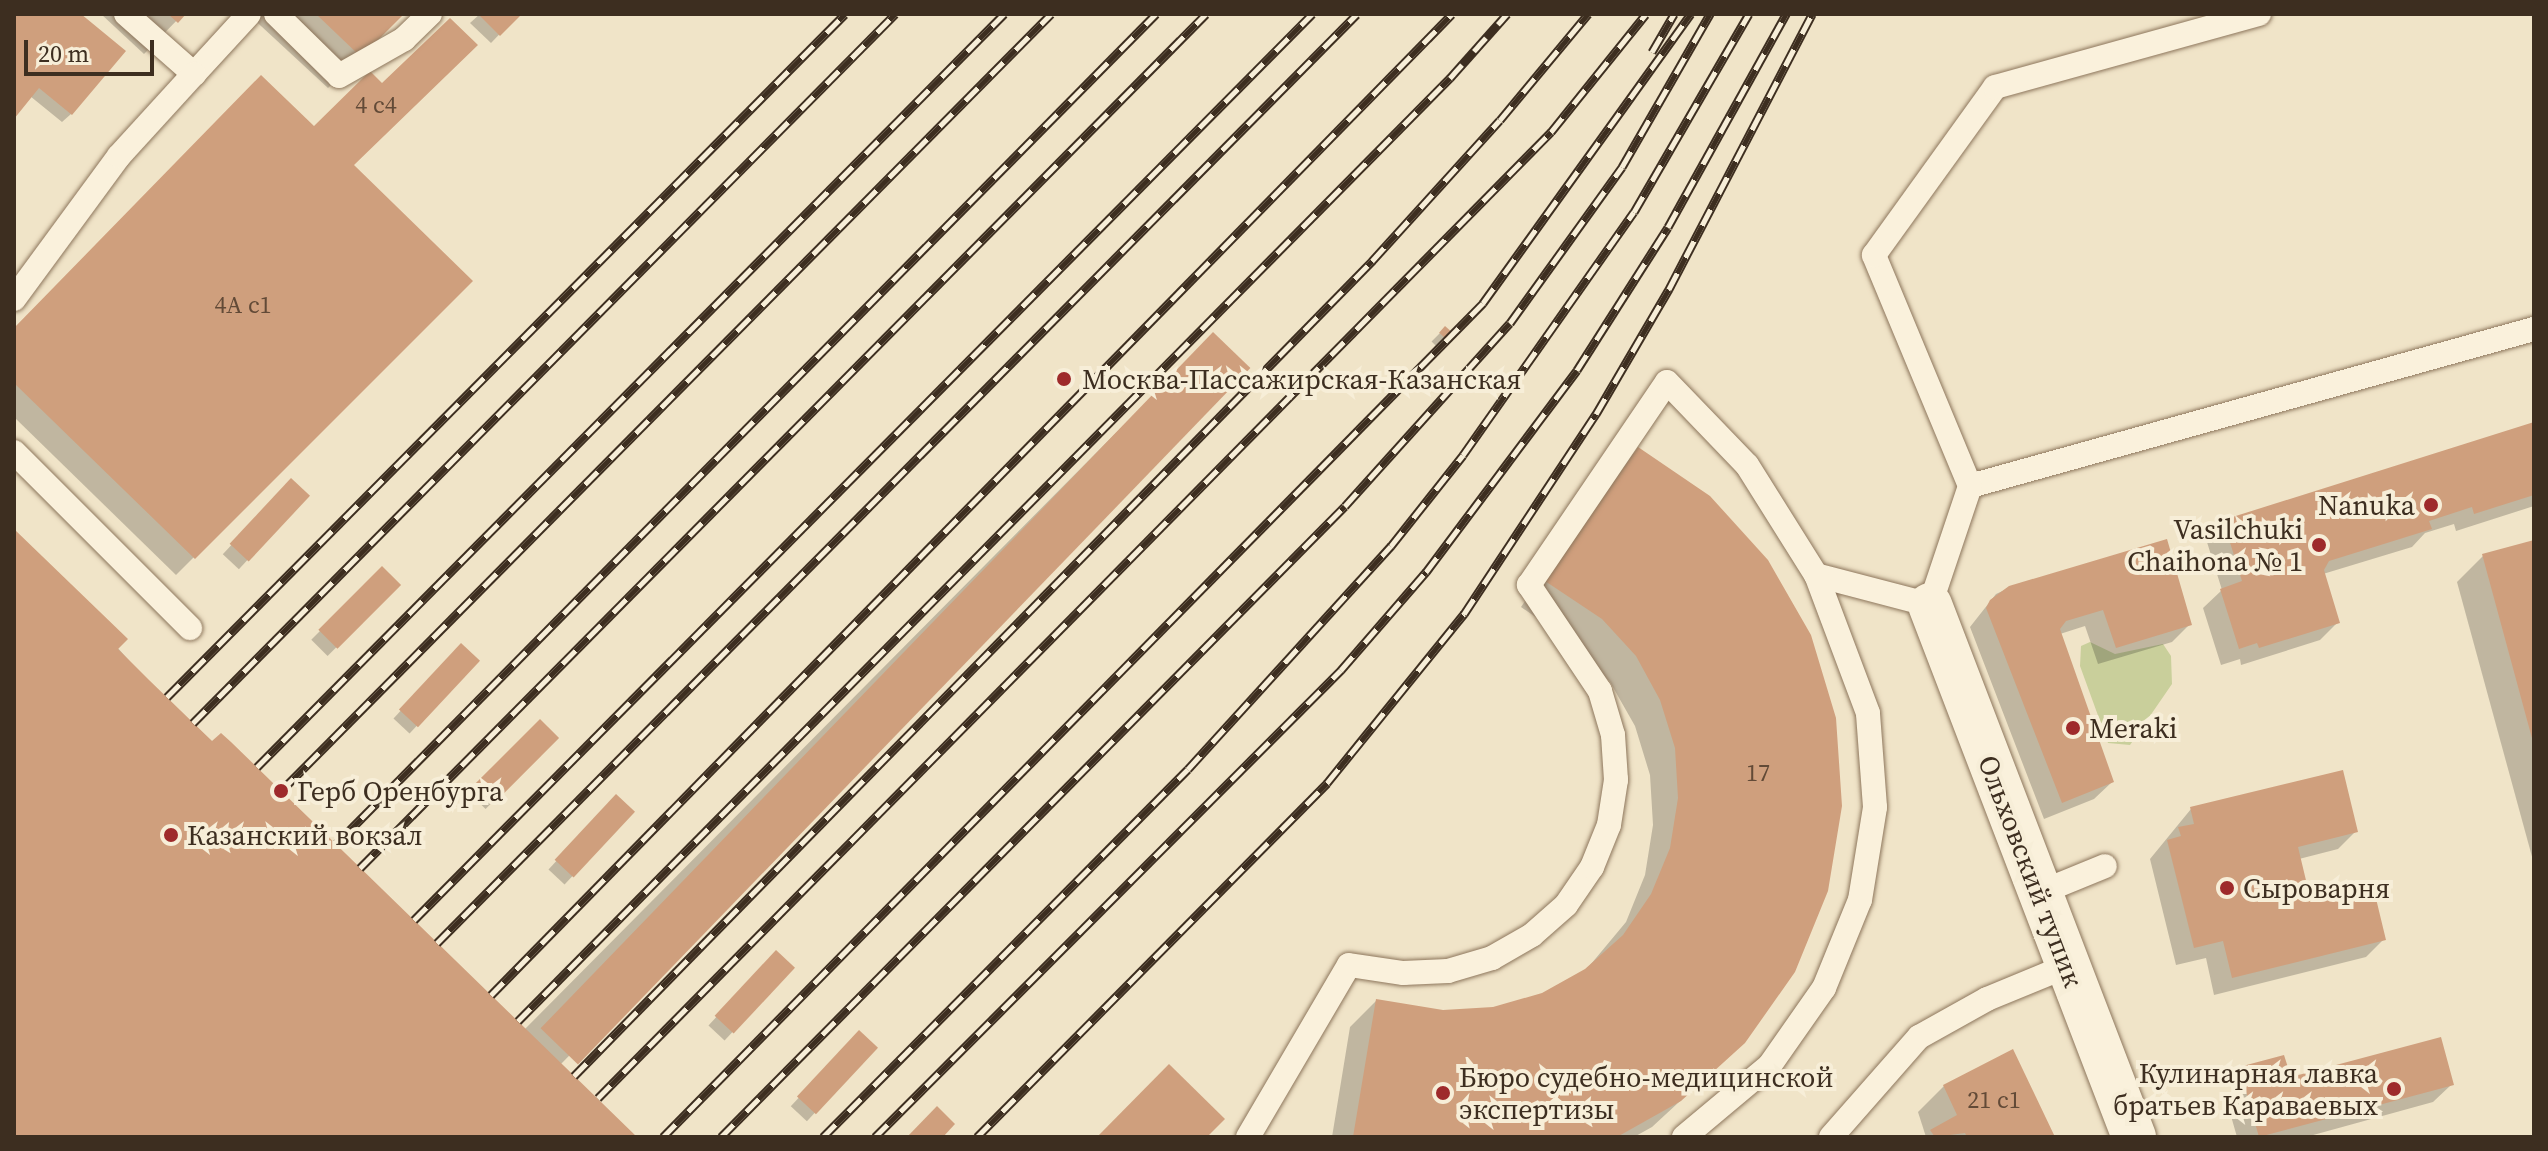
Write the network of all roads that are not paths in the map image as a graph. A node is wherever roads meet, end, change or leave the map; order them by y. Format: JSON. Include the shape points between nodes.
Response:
{"nodes":[{"id":1,"x":126,"y":14,"type":"edge"},
{"id":2,"x":249,"y":14,"type":"edge"},
{"id":3,"x":276,"y":14,"type":"edge"},
{"id":4,"x":430,"y":14,"type":"edge"},
{"id":5,"x":2259,"y":14,"type":"edge"},
{"id":6,"x":194,"y":74,"type":"junction"},
{"id":7,"x":14,"y":299,"type":"edge"},
{"id":8,"x":2534,"y":329,"type":"edge"},
{"id":9,"x":14,"y":452,"type":"edge"},
{"id":10,"x":1970,"y":486,"type":"junction"},
{"id":11,"x":1816,"y":575,"type":"junction"},
{"id":12,"x":1930,"y":605,"type":"junction"},
{"id":13,"x":190,"y":628,"type":"dead end"},
{"id":14,"x":2105,"y":866,"type":"dead end"},
{"id":15,"x":2039,"y":893,"type":"junction"},
{"id":16,"x":2067,"y":966,"type":"junction"},
{"id":17,"x":1248,"y":1137,"type":"edge"},
{"id":18,"x":1684,"y":1137,"type":"edge"},
{"id":19,"x":1831,"y":1137,"type":"edge"},
{"id":20,"x":2134,"y":1137,"type":"edge"}],
"edges":[{"from":1,"to":6,"type":"lane"},
{"from":2,"to":6,"type":"lane"},
{"from":3,"to":4,"type":"lane","via":[[339,76],[404,39]]},
{"from":5,"to":10,"type":"lane","via":[[1995,87],[1874,255]]},
{"from":6,"to":7,"type":"lane","via":[[119,156]]},
{"from":8,"to":10,"type":"lane"},
{"from":9,"to":13,"type":"lane"},
{"from":10,"to":12,"type":"lane"},
{"from":11,"to":12,"type":"lane"},
{"from":11,"to":17,"type":"lane","via":[[1747,465],[1667,382],[1529,585],[1592,678],[1613,735],[1616,780],[1609,825],[1592,867],[1566,905],[1532,935],[1492,958],[1448,971],[1403,973],[1349,965]]},
{"from":11,"to":18,"type":"lane","via":[[1868,713],[1875,807],[1860,900],[1824,988],[1770,1065]]},
{"from":12,"to":15,"type":"street","name":"Ольховский тупик"},
{"from":14,"to":15,"type":"lane"},
{"from":15,"to":16,"type":"street","name":"Ольховский тупик"},
{"from":16,"to":19,"type":"lane","via":[[1987,999],[1919,1037]]},
{"from":16,"to":20,"type":"street","name":"Ольховский тупик"}]}
